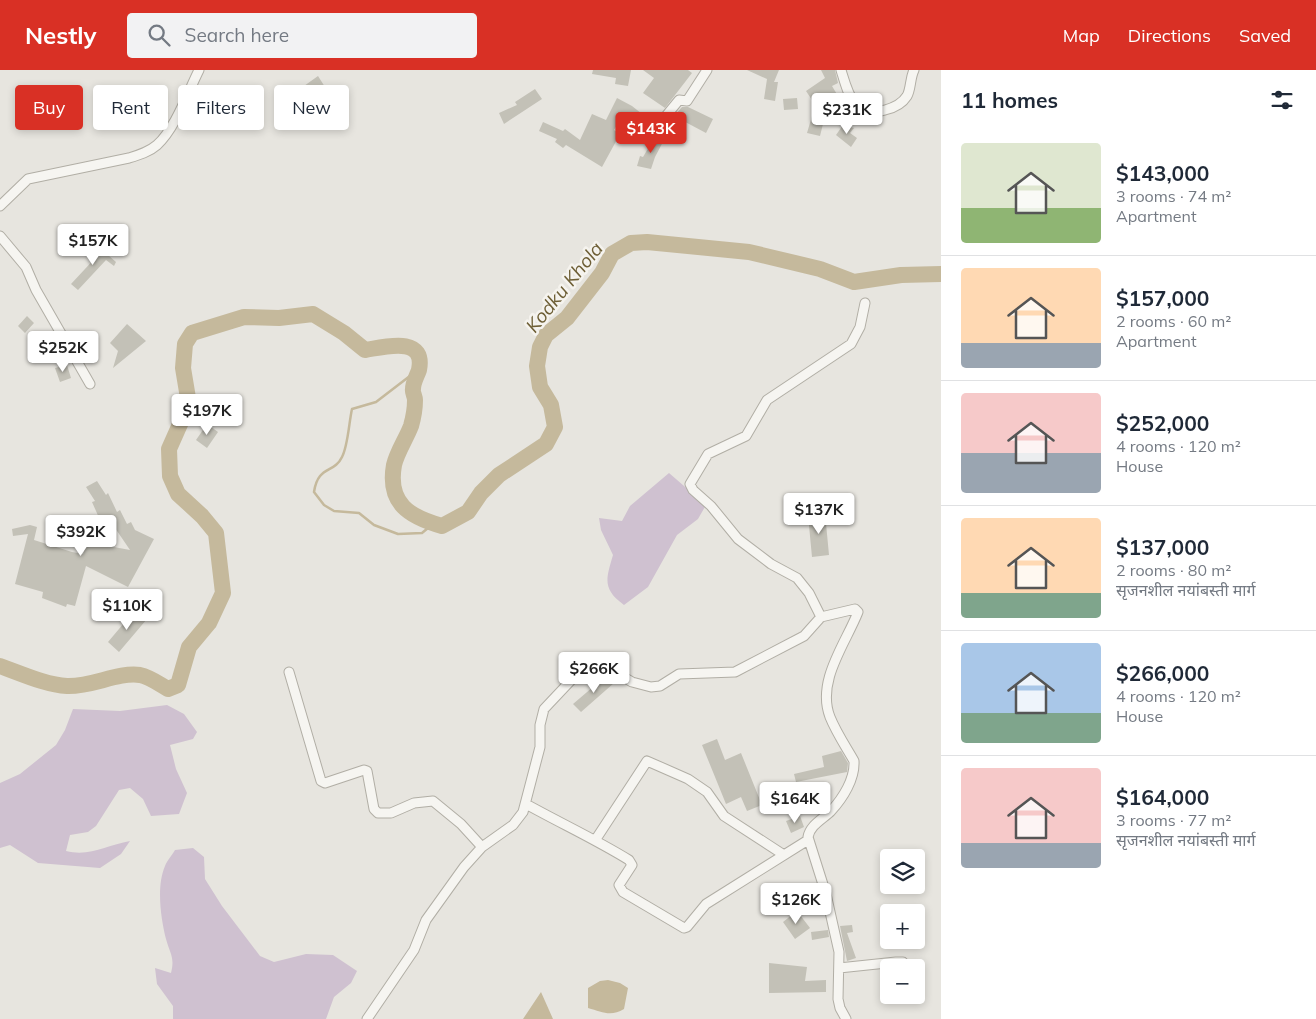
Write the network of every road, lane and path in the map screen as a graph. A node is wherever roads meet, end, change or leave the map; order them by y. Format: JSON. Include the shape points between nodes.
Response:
{"nodes":[{"id":1,"x":199,"y":70,"type":"edge"},
{"id":2,"x":707,"y":70,"type":"edge"},
{"id":3,"x":841,"y":70,"type":"edge"},
{"id":4,"x":914,"y":70,"type":"edge"},
{"id":5,"x":661,"y":122,"type":"dead end"},
{"id":6,"x":0,"y":206,"type":"edge"},
{"id":7,"x":0,"y":236,"type":"edge"},
{"id":8,"x":865,"y":303,"type":"dead end"},
{"id":9,"x":90,"y":384,"type":"dead end"},
{"id":10,"x":821,"y":617,"type":"junction"},
{"id":11,"x":289,"y":672,"type":"dead end"},
{"id":12,"x":526,"y":804,"type":"junction"},
{"id":13,"x":596,"y":839,"type":"junction"},
{"id":14,"x":808,"y":840,"type":"junction"},
{"id":15,"x":482,"y":847,"type":"junction"},
{"id":16,"x":784,"y":855,"type":"junction"},
{"id":17,"x":880,"y":964,"type":"edge"},
{"id":18,"x":839,"y":968,"type":"junction"},
{"id":19,"x":367,"y":1019,"type":"edge"},
{"id":20,"x":846,"y":1019,"type":"edge"}],
"edges":[{"from":1,"to":6,"type":"street","via":[[166,135],[144,154],[28,179]]},
{"from":2,"to":5,"type":"street","via":[[687,101],[679,100]]},
{"from":3,"to":4,"type":"street","via":[[849,96],[865,111],[875,113],[902,102],[907,96]]},
{"from":7,"to":9,"type":"street","via":[[26,267]]},
{"from":8,"to":10,"type":"street","via":[[860,328],[851,344],[767,400],[746,436],[708,454],[690,484],[738,539],[771,564],[797,578],[809,592]]},
{"from":10,"to":12,"type":"street","via":[[804,636],[735,672],[679,674],[660,686],[651,687],[632,682],[602,664],[577,674],[544,709],[540,747]]},
{"from":10,"to":14,"type":"street","via":[[855,609],[858,612],[829,677],[828,704],[830,716],[854,761],[854,769],[842,797],[811,828]]},
{"from":11,"to":15,"type":"street","via":[[321,782],[367,771],[374,809],[378,813],[391,813],[414,803],[433,801]]},
{"from":12,"to":13,"type":"street","via":[[562,825]]},
{"from":12,"to":15,"type":"street","via":[[513,825]]},
{"from":13,"to":16,"type":"street","via":[[647,761],[688,779],[707,792],[724,816]]},
{"from":13,"to":16,"type":"street","via":[[632,863],[619,885],[623,892],[684,928],[706,904]]},
{"from":14,"to":16,"type":"street"},
{"from":14,"to":18,"type":"street","via":[[826,894],[839,952]]},
{"from":15,"to":19,"type":"street","via":[[426,920],[414,950]]},
{"from":17,"to":18,"type":"street"},
{"from":18,"to":20,"type":"street","via":[[840,1008]]}]}
